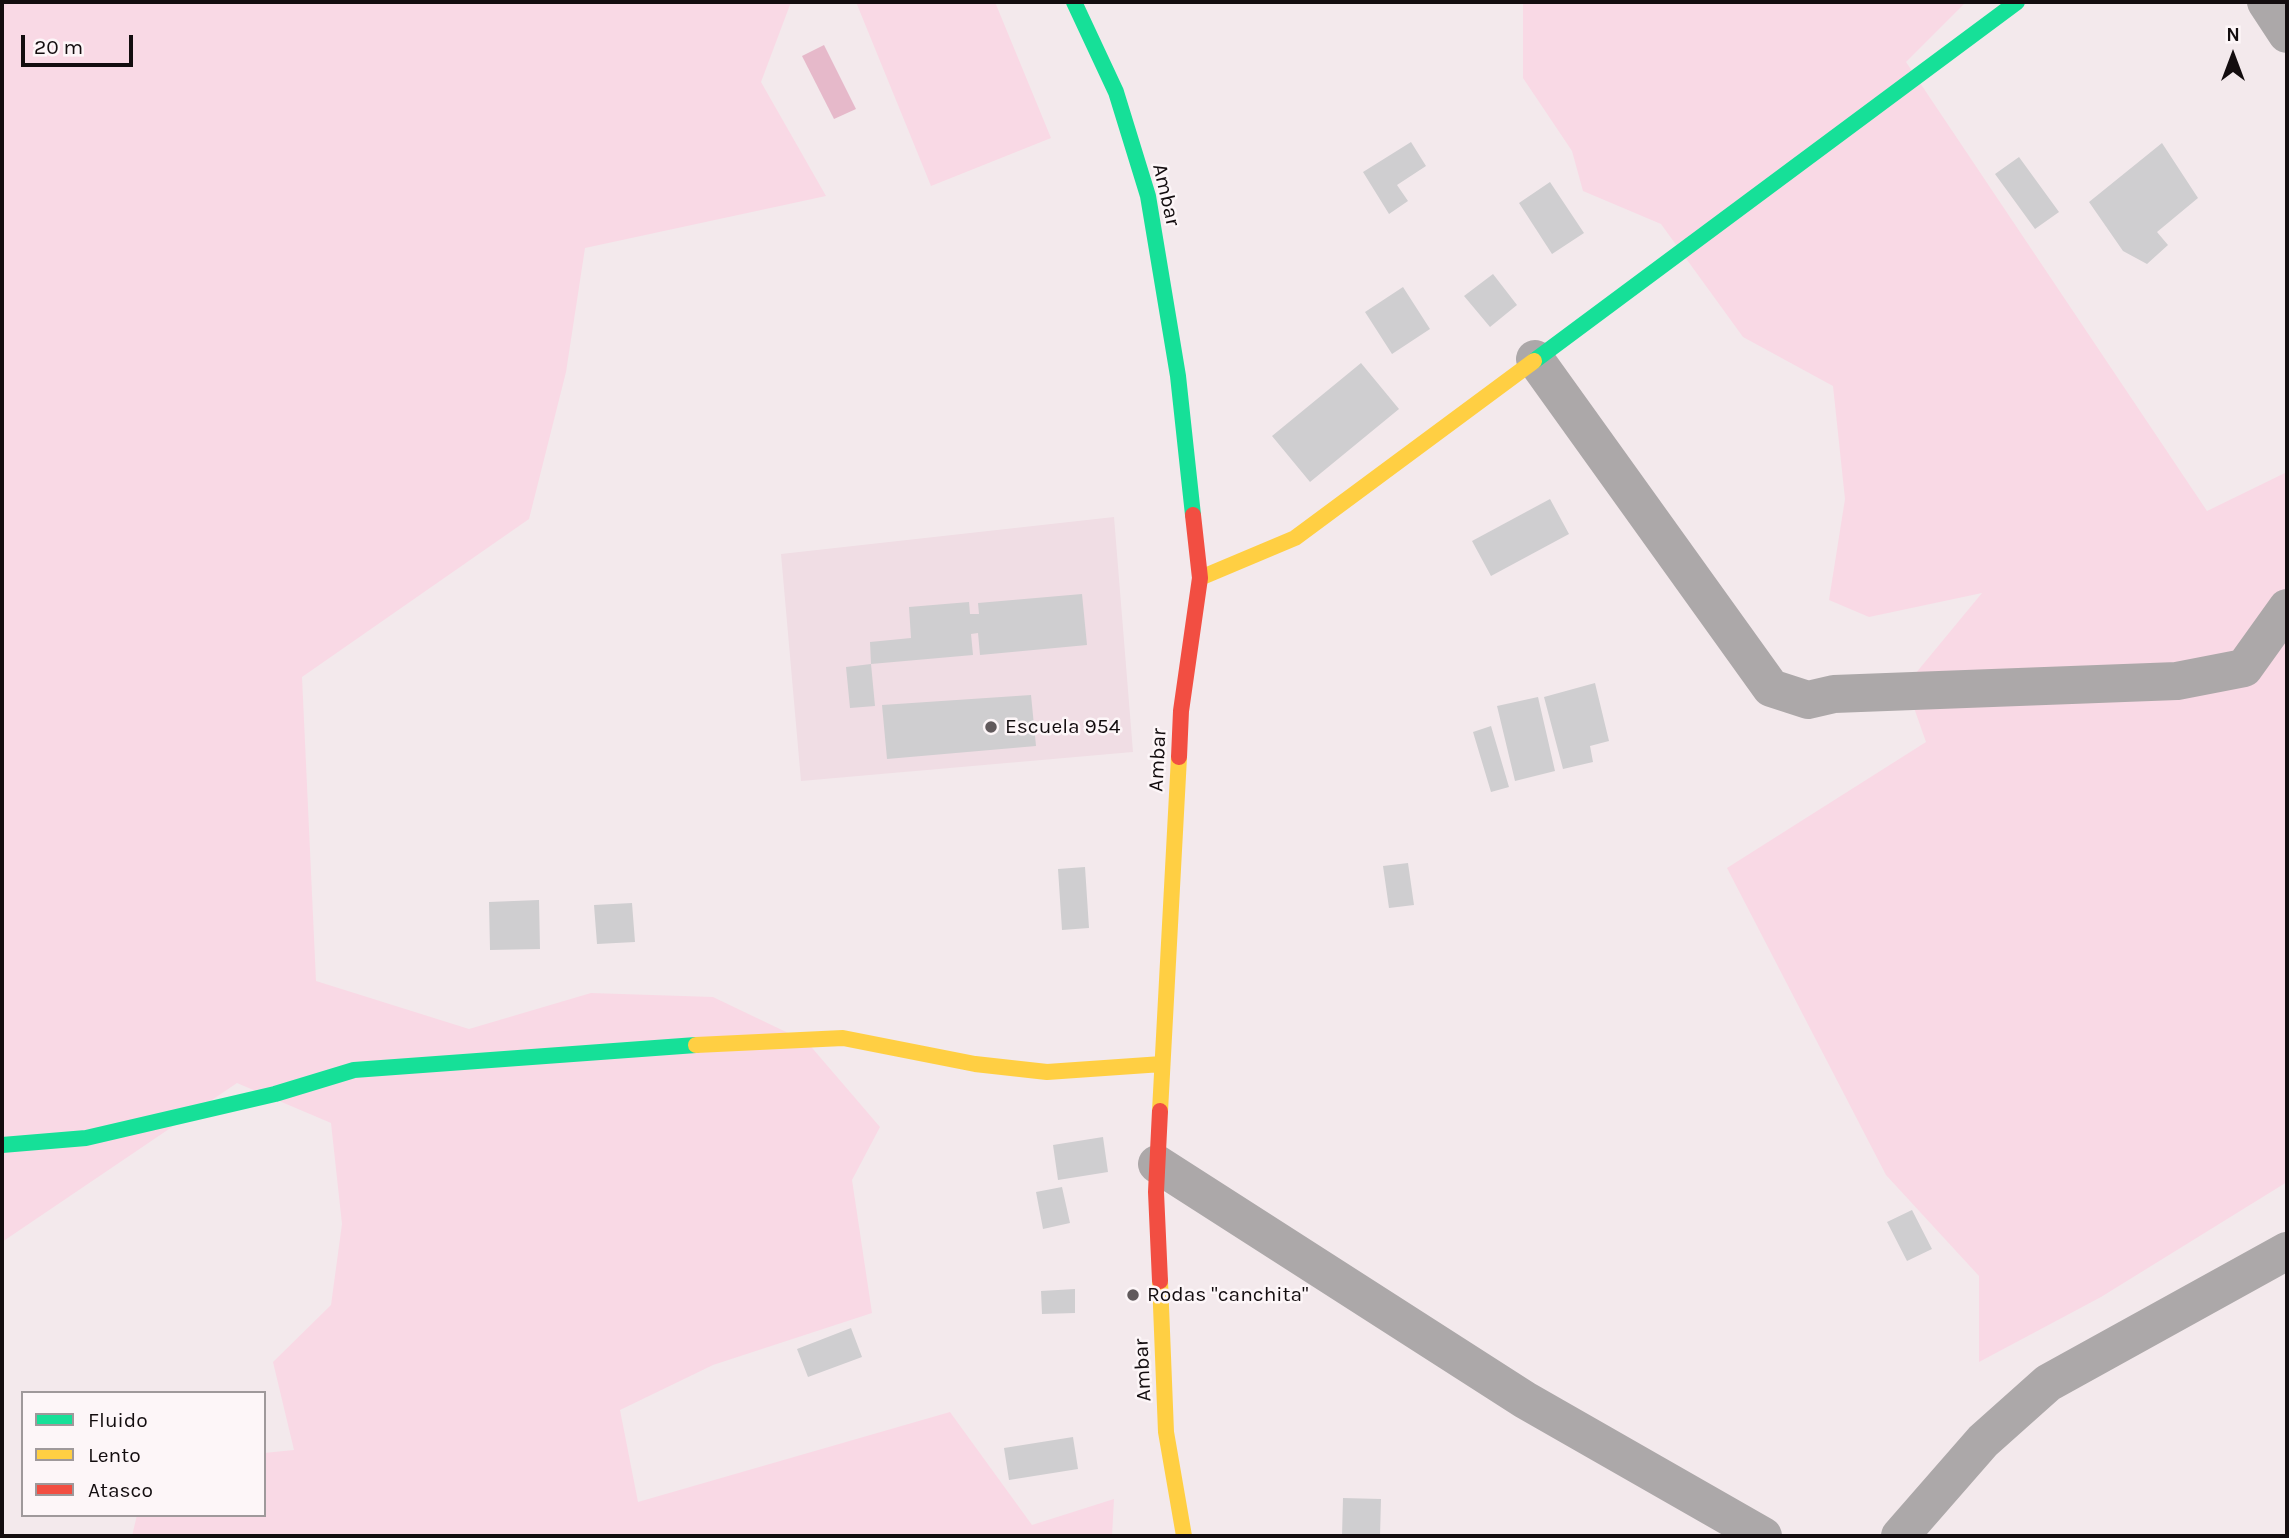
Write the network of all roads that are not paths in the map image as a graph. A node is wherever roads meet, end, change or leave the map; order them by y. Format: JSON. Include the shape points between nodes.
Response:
{"nodes":[{"id":1,"x":1074,"y":2,"type":"edge"},
{"id":2,"x":2017,"y":2,"type":"edge"},
{"id":3,"x":2266,"y":2,"type":"edge"},
{"id":4,"x":2287,"y":34,"type":"edge"},
{"id":5,"x":1535,"y":359,"type":"junction"},
{"id":6,"x":1200,"y":578,"type":"junction"},
{"id":7,"x":2287,"y":608,"type":"edge"},
{"id":8,"x":1163,"y":1064,"type":"junction"},
{"id":9,"x":2,"y":1145,"type":"edge"},
{"id":10,"x":1157,"y":1164,"type":"junction"},
{"id":11,"x":2287,"y":1251,"type":"edge"},
{"id":12,"x":1184,"y":1536,"type":"edge"},
{"id":13,"x":1763,"y":1536,"type":"edge"},
{"id":14,"x":1900,"y":1536,"type":"edge"}],
"edges":[{"from":1,"to":6,"type":"street","name":"Ambar","via":[[1116,92],[1148,196],[1178,376]]},
{"from":2,"to":5,"type":"street"},
{"from":3,"to":4,"type":"street"},
{"from":5,"to":6,"type":"street","via":[[1295,538]]},
{"from":5,"to":7,"type":"street","via":[[1771,688],[1808,700],[1834,694],[2178,681],[2244,668]]},
{"from":6,"to":8,"type":"street","name":"Ambar","via":[[1181,712]]},
{"from":8,"to":9,"type":"street","via":[[1047,1072],[975,1064],[843,1038],[714,1044],[354,1070],[275,1094],[86,1138]]},
{"from":8,"to":10,"type":"street","name":"Ambar"},
{"from":10,"to":12,"type":"street","name":"Ambar","via":[[1166,1432]]},
{"from":10,"to":13,"type":"street","via":[[1525,1400]]},
{"from":11,"to":14,"type":"street","via":[[2048,1383],[1983,1441]]}]}
